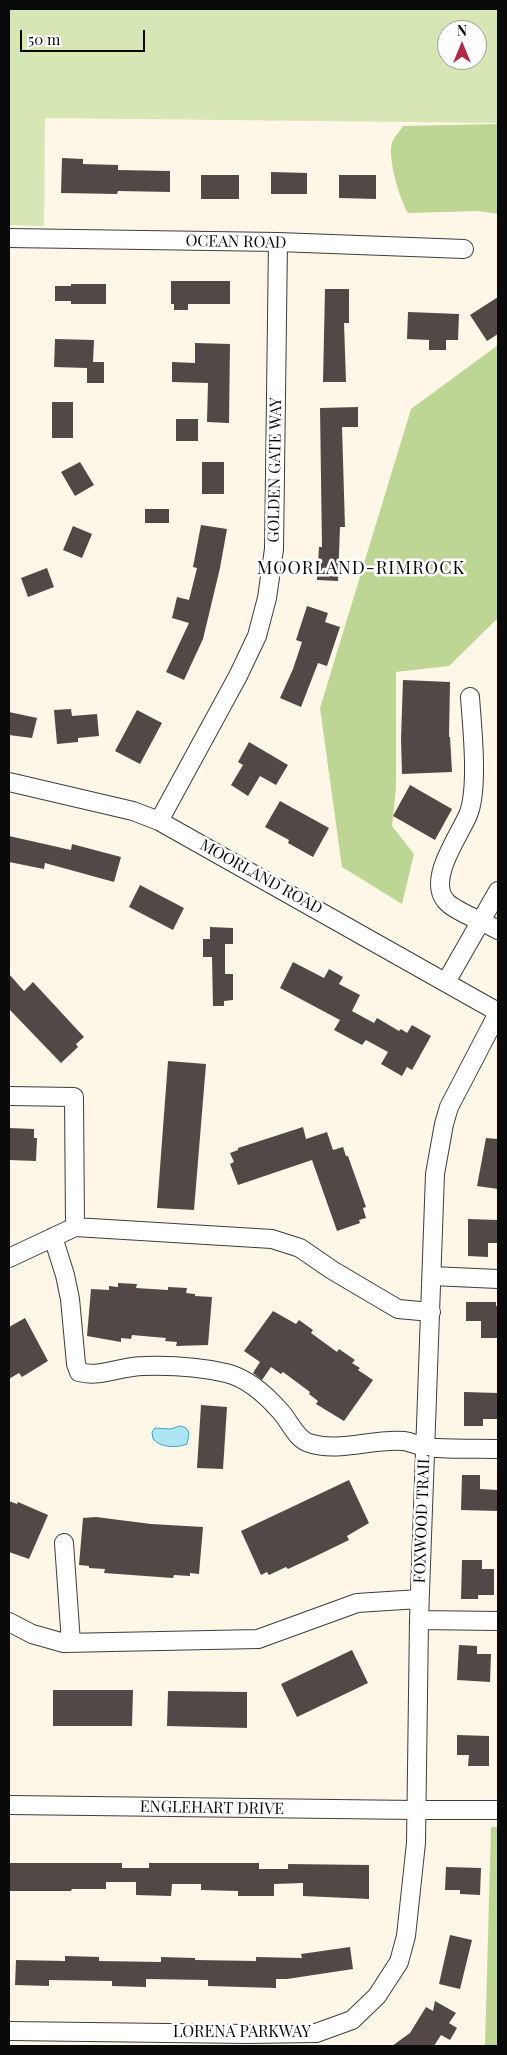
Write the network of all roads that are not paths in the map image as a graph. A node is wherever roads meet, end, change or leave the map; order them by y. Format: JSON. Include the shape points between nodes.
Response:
{"nodes":[{"id":1,"x":9,"y":238,"type":"edge"},
{"id":2,"x":278,"y":242,"type":"junction"},
{"id":3,"x":464,"y":249,"type":"dead end"},
{"id":4,"x":470,"y":697,"type":"dead end"},
{"id":5,"x":9,"y":782,"type":"edge"},
{"id":6,"x":159,"y":821,"type":"junction"},
{"id":7,"x":498,"y":891,"type":"edge"},
{"id":8,"x":482,"y":920,"type":"junction"},
{"id":9,"x":498,"y":930,"type":"edge"},
{"id":10,"x":446,"y":982,"type":"junction"},
{"id":11,"x":498,"y":1012,"type":"edge"},
{"id":12,"x":9,"y":1096,"type":"edge"},
{"id":13,"x":75,"y":1227,"type":"junction"},
{"id":14,"x":53,"y":1237,"type":"junction"},
{"id":15,"x":9,"y":1258,"type":"edge"},
{"id":16,"x":432,"y":1276,"type":"junction"},
{"id":17,"x":498,"y":1279,"type":"edge"},
{"id":18,"x":431,"y":1312,"type":"junction"},
{"id":19,"x":425,"y":1447,"type":"junction"},
{"id":20,"x":498,"y":1449,"type":"edge"},
{"id":21,"x":64,"y":1543,"type":"dead end"},
{"id":22,"x":419,"y":1599,"type":"junction"},
{"id":23,"x":419,"y":1620,"type":"junction"},
{"id":24,"x":498,"y":1620,"type":"edge"},
{"id":25,"x":9,"y":1622,"type":"edge"},
{"id":26,"x":71,"y":1643,"type":"junction"},
{"id":27,"x":9,"y":1805,"type":"edge"},
{"id":28,"x":415,"y":1810,"type":"junction"},
{"id":29,"x":498,"y":1810,"type":"edge"},
{"id":30,"x":352,"y":2020,"type":"joint"},
{"id":31,"x":9,"y":2031,"type":"edge"}],
"edges":[{"from":1,"to":2,"type":"street","name":"OCEAN ROAD"},
{"from":2,"to":3,"type":"street","name":"OCEAN ROAD"},
{"from":2,"to":6,"type":"street","name":"GOLDEN GATE WAY","via":[[274,549],[267,598],[257,636],[238,676]]},
{"from":4,"to":8,"type":"street","via":[[474,754],[472,798],[469,813],[441,875],[440,892],[454,908]]},
{"from":5,"to":6,"type":"street","name":"MOORLAND ROAD","via":[[133,811]]},
{"from":6,"to":10,"type":"street","name":"MOORLAND ROAD"},
{"from":7,"to":8,"type":"street"},
{"from":8,"to":9,"type":"street"},
{"from":8,"to":10,"type":"street"},
{"from":10,"to":11,"type":"street","name":"MOORLAND ROAD"},
{"from":11,"to":16,"type":"street","name":"FOXWOOD TRAIL","via":[[468,1068],[444,1124],[434,1174]]},
{"from":12,"to":13,"type":"street","via":[[74,1097]]},
{"from":13,"to":14,"type":"street"},
{"from":13,"to":18,"type":"street","via":[[272,1239],[300,1248],[398,1309]]},
{"from":14,"to":15,"type":"street"},
{"from":14,"to":19,"type":"street","via":[[70,1299],[79,1372],[94,1374],[143,1366],[228,1373],[245,1379],[258,1390],[308,1443],[327,1446],[404,1441]]},
{"from":16,"to":17,"type":"street"},
{"from":16,"to":18,"type":"street","name":"FOXWOOD TRAIL"},
{"from":18,"to":19,"type":"street","name":"FOXWOOD TRAIL"},
{"from":19,"to":20,"type":"street"},
{"from":19,"to":22,"type":"street","name":"FOXWOOD TRAIL"},
{"from":21,"to":26,"type":"street"},
{"from":22,"to":23,"type":"street","name":"FOXWOOD TRAIL"},
{"from":22,"to":26,"type":"street","via":[[356,1602],[258,1639]]},
{"from":23,"to":24,"type":"street"},
{"from":23,"to":28,"type":"street","name":"FOXWOOD TRAIL"},
{"from":25,"to":26,"type":"street","via":[[32,1634]]},
{"from":27,"to":28,"type":"street","name":"ENGLEHART DRIVE"},
{"from":28,"to":29,"type":"street","name":"ENGLEHART DRIVE"},
{"from":28,"to":30,"type":"street","name":"FOXWOOD TRAIL","via":[[416,1843],[407,1928],[399,1962],[377,1996]]},
{"from":30,"to":31,"type":"street","name":"LORENA PARKWAY","via":[[316,2033]]}]}
